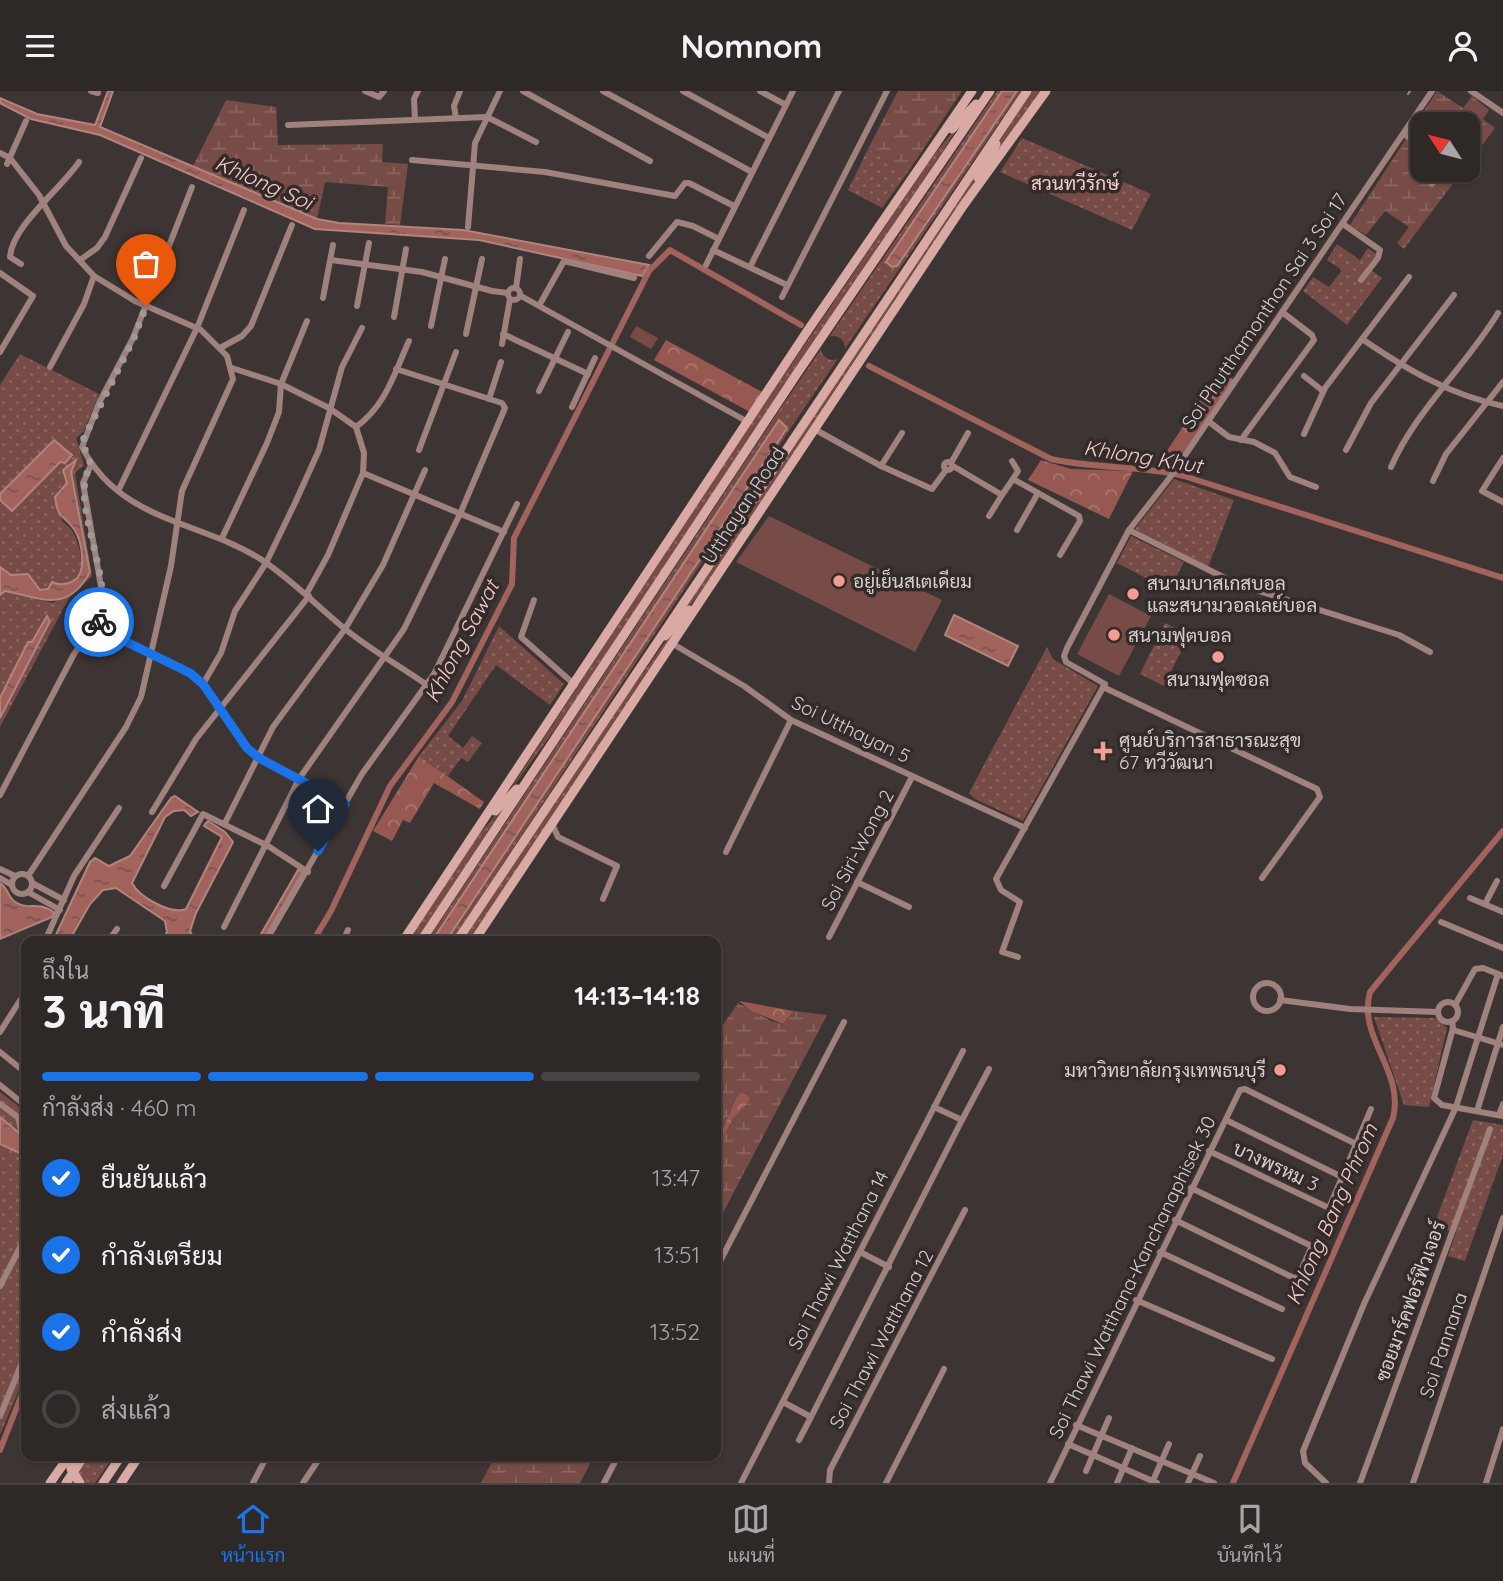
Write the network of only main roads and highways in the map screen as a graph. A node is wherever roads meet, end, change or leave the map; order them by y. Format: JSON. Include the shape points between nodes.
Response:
{"nodes":[{"id":1,"x":972,"y":91,"type":"edge"},
{"id":2,"x":989,"y":91,"type":"edge"},
{"id":3,"x":1027,"y":91,"type":"edge"},
{"id":4,"x":1046,"y":91,"type":"edge"},
{"id":5,"x":1009,"y":117,"type":"junction"},
{"id":6,"x":932,"y":151,"type":"junction"},
{"id":7,"x":963,"y":206,"type":"junction"},
{"id":8,"x":711,"y":586,"type":"junction"},
{"id":9,"x":653,"y":647,"type":"junction"},
{"id":10,"x":535,"y":769,"type":"junction"},
{"id":11,"x":477,"y":830,"type":"junction"},
{"id":12,"x":406,"y":936,"type":"edge"},
{"id":13,"x":424,"y":936,"type":"edge"},
{"id":14,"x":460,"y":936,"type":"edge"},
{"id":15,"x":477,"y":936,"type":"edge"},
{"id":16,"x":66,"y":1461,"type":"edge"},
{"id":17,"x":70,"y":1461,"type":"edge"},
{"id":18,"x":81,"y":1461,"type":"edge"},
{"id":19,"x":118,"y":1461,"type":"edge"},
{"id":20,"x":136,"y":1461,"type":"edge"},
{"id":21,"x":50,"y":1483,"type":"edge"},
{"id":22,"x":66,"y":1483,"type":"edge"},
{"id":23,"x":80,"y":1483,"type":"edge"},
{"id":24,"x":103,"y":1483,"type":"edge"},
{"id":25,"x":121,"y":1483,"type":"edge"}],
"edges":[{"from":1,"to":6,"type":"main road"},
{"from":2,"to":6,"type":"main road"},
{"from":2,"to":10,"type":"main road","name":"Utthayan Road"},
{"from":3,"to":5,"type":"main road","name":"Utthayan Road"},
{"from":4,"to":7,"type":"main road","name":"Utthayan Road"},
{"from":5,"to":7,"type":"main road"},
{"from":5,"to":9,"type":"main road","name":"Utthayan Road"},
{"from":6,"to":11,"type":"main road"},
{"from":7,"to":8,"type":"main road","name":"Utthayan Road"},
{"from":8,"to":9,"type":"main road"},
{"from":8,"to":15,"type":"main road","name":"Utthayan Road"},
{"from":9,"to":14,"type":"main road","name":"Utthayan Road"},
{"from":10,"to":11,"type":"main road"},
{"from":10,"to":13,"type":"main road","name":"Utthayan Road"},
{"from":11,"to":12,"type":"main road"},
{"from":16,"to":21,"type":"main road"},
{"from":17,"to":23,"type":"main road"},
{"from":18,"to":22,"type":"main road","bridge":true},
{"from":19,"to":24,"type":"main road"},
{"from":20,"to":25,"type":"main road"}]}
